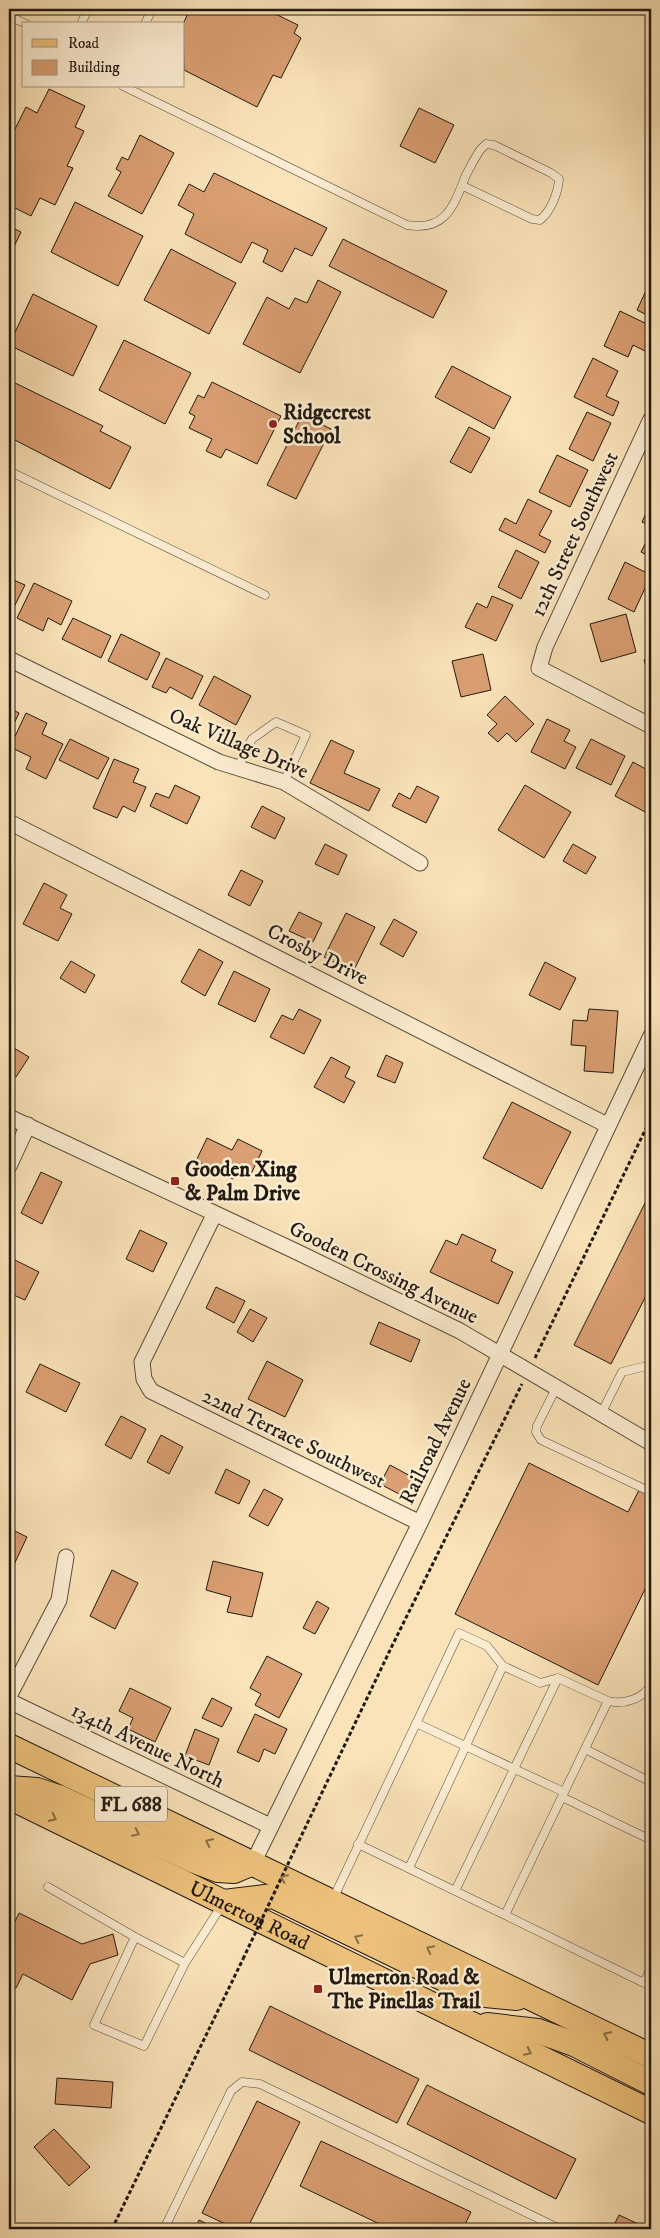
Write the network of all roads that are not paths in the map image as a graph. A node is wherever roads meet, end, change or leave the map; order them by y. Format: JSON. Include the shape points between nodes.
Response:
{"nodes":[{"id":1,"x":88,"y":9,"type":"edge"},
{"id":2,"x":152,"y":9,"type":"edge"},
{"id":3,"x":9,"y":16,"type":"edge"},
{"id":4,"x":22,"y":22,"type":"edge"},
{"id":5,"x":82,"y":22,"type":"edge"},
{"id":6,"x":146,"y":22,"type":"edge"},
{"id":7,"x":128,"y":88,"type":"edge"},
{"id":8,"x":463,"y":186,"type":"junction"},
{"id":9,"x":651,"y":419,"type":"edge"},
{"id":10,"x":9,"y":471,"type":"edge"},
{"id":11,"x":265,"y":595,"type":"dead end"},
{"id":12,"x":9,"y":659,"type":"edge"},
{"id":13,"x":651,"y":726,"type":"edge"},
{"id":14,"x":238,"y":767,"type":"junction"},
{"id":15,"x":284,"y":782,"type":"junction"},
{"id":16,"x":9,"y":822,"type":"edge"},
{"id":17,"x":420,"y":863,"type":"dead end"},
{"id":18,"x":651,"y":1036,"type":"edge"},
{"id":19,"x":9,"y":1118,"type":"edge"},
{"id":20,"x":28,"y":1125,"type":"junction"},
{"id":21,"x":607,"y":1125,"type":"junction"},
{"id":22,"x":9,"y":1166,"type":"edge"},
{"id":23,"x":214,"y":1215,"type":"junction"},
{"id":24,"x":500,"y":1355,"type":"junction"},
{"id":25,"x":651,"y":1365,"type":"edge"},
{"id":26,"x":556,"y":1388,"type":"junction"},
{"id":27,"x":601,"y":1414,"type":"junction"},
{"id":28,"x":651,"y":1443,"type":"edge"},
{"id":29,"x":651,"y":1492,"type":"edge"},
{"id":30,"x":420,"y":1523,"type":"junction"},
{"id":31,"x":66,"y":1557,"type":"dead end"},
{"id":32,"x":503,"y":1666,"type":"junction"},
{"id":33,"x":558,"y":1678,"type":"junction"},
{"id":34,"x":651,"y":1685,"type":"edge"},
{"id":35,"x":9,"y":1696,"type":"edge"},
{"id":36,"x":9,"y":1701,"type":"edge"},
{"id":37,"x":608,"y":1701,"type":"junction"},
{"id":38,"x":416,"y":1723,"type":"junction"},
{"id":39,"x":9,"y":1746,"type":"edge"},
{"id":40,"x":466,"y":1747,"type":"junction"},
{"id":41,"x":585,"y":1749,"type":"junction"},
{"id":42,"x":9,"y":1762,"type":"edge"},
{"id":43,"x":53,"y":1767,"type":"junction"},
{"id":44,"x":514,"y":1769,"type":"junction"},
{"id":45,"x":651,"y":1782,"type":"edge"},
{"id":46,"x":9,"y":1788,"type":"edge"},
{"id":47,"x":563,"y":1794,"type":"junction"},
{"id":48,"x":9,"y":1797,"type":"edge"},
{"id":49,"x":270,"y":1826,"type":"junction"},
{"id":50,"x":651,"y":1840,"type":"edge"},
{"id":51,"x":358,"y":1844,"type":"junction"},
{"id":52,"x":252,"y":1863,"type":"junction"},
{"id":53,"x":409,"y":1868,"type":"junction"},
{"id":54,"x":48,"y":1887,"type":"dead end"},
{"id":55,"x":455,"y":1891,"type":"junction"},
{"id":56,"x":224,"y":1902,"type":"junction"},
{"id":57,"x":332,"y":1902,"type":"junction"},
{"id":58,"x":505,"y":1915,"type":"junction"},
{"id":59,"x":135,"y":1937,"type":"junction"},
{"id":60,"x":185,"y":1962,"type":"junction"},
{"id":61,"x":651,"y":1968,"type":"edge"},
{"id":62,"x":534,"y":2000,"type":"junction"},
{"id":63,"x":470,"y":2024,"type":"junction"},
{"id":64,"x":651,"y":2056,"type":"edge"},
{"id":65,"x":651,"y":2083,"type":"edge"},
{"id":66,"x":651,"y":2112,"type":"edge"},
{"id":67,"x":164,"y":2229,"type":"edge"},
{"id":68,"x":560,"y":2229,"type":"edge"}],
"edges":[{"from":1,"to":5,"type":"lane"},
{"from":2,"to":6,"type":"lane"},
{"from":3,"to":4,"type":"lane"},
{"from":7,"to":8,"type":"lane","via":[[408,225],[421,228],[443,219]]},
{"from":8,"to":8,"type":"lane","via":[[540,220],[546,215],[559,179],[486,144],[466,175]]},
{"from":9,"to":13,"type":"street","name":"12th Street Southwest","via":[[545,647],[540,668]]},
{"from":10,"to":11,"type":"lane"},
{"from":12,"to":14,"type":"street","name":"Oak Village Drive","via":[[219,762]]},
{"from":14,"to":15,"type":"street","name":"Oak Village Drive"},
{"from":14,"to":15,"type":"lane","via":[[252,739],[276,722],[306,735]]},
{"from":15,"to":17,"type":"street","name":"Oak Village Drive"},
{"from":16,"to":21,"type":"street","name":"Crosby Drive"},
{"from":18,"to":21,"type":"street","name":"Railroad Avenue"},
{"from":19,"to":20,"type":"street","name":"Gooden Crossing Avenue"},
{"from":20,"to":22,"type":"street"},
{"from":20,"to":23,"type":"street","name":"Gooden Crossing Avenue"},
{"from":21,"to":24,"type":"street","name":"Railroad Avenue"},
{"from":23,"to":24,"type":"street","name":"Gooden Crossing Avenue","via":[[460,1331]]},
{"from":23,"to":30,"type":"street","name":"22nd Terrace Southwest","via":[[142,1362],[144,1379],[151,1390]]},
{"from":24,"to":26,"type":"street","name":"Gooden Crossing Avenue"},
{"from":24,"to":30,"type":"street","name":"Railroad Avenue"},
{"from":25,"to":27,"type":"lane","via":[[622,1372]]},
{"from":26,"to":27,"type":"street","name":"Gooden Crossing Avenue"},
{"from":26,"to":29,"type":"lane","via":[[537,1426],[536,1432],[541,1440]]},
{"from":27,"to":28,"type":"street","name":"Gooden Crossing Avenue"},
{"from":30,"to":49,"type":"street","name":"Railroad Avenue"},
{"from":31,"to":35,"type":"street","via":[[59,1600]]},
{"from":32,"to":33,"type":"lane","via":[[540,1683]]},
{"from":32,"to":38,"type":"lane","via":[[487,1646],[459,1633]]},
{"from":32,"to":40,"type":"lane"},
{"from":33,"to":37,"type":"lane"},
{"from":33,"to":44,"type":"lane"},
{"from":34,"to":37,"type":"lane","via":[[647,1693],[619,1704]]},
{"from":36,"to":49,"type":"street","name":"134th Avenue North"},
{"from":37,"to":41,"type":"lane"},
{"from":38,"to":40,"type":"lane"},
{"from":38,"to":51,"type":"lane"},
{"from":39,"to":43,"type":"main road","number":"FL 688"},
{"from":40,"to":44,"type":"lane"},
{"from":40,"to":53,"type":"lane"},
{"from":41,"to":45,"type":"lane"},
{"from":41,"to":47,"type":"lane"},
{"from":42,"to":43,"type":"main road"},
{"from":52,"to":43,"type":"main road","number":"FL 688","one_way":true},
{"from":44,"to":47,"type":"lane"},
{"from":44,"to":55,"type":"lane"},
{"from":46,"to":52,"type":"main road","one_way":true,"via":[[37,1790],[61,1798],[218,1870],[234,1872]]},
{"from":47,"to":50,"type":"lane"},
{"from":47,"to":58,"type":"lane"},
{"from":48,"to":56,"type":"main road","name":"Ulmerton Road","number":"FL 688","one_way":true},
{"from":49,"to":52,"type":"street","name":"Railroad Avenue"},
{"from":51,"to":53,"type":"lane"},
{"from":51,"to":57,"type":"lane"},
{"from":57,"to":52,"type":"main road","number":"FL 688","one_way":true},
{"from":53,"to":55,"type":"lane"},
{"from":54,"to":59,"type":"lane"},
{"from":55,"to":58,"type":"lane"},
{"from":56,"to":60,"type":"lane"},
{"from":62,"to":56,"type":"main road","one_way":true,"via":[[475,1994],[272,1896]]},
{"from":56,"to":63,"type":"main road","name":"Ulmerton Road","number":"FL 688"},
{"from":62,"to":57,"type":"main road","number":"FL 688","one_way":true},
{"from":58,"to":61,"type":"lane","via":[[644,1983]]},
{"from":59,"to":60,"type":"lane"},
{"from":59,"to":60,"type":"lane","via":[[94,2024],[144,2046]]},
{"from":64,"to":62,"type":"main road","number":"FL 688","one_way":true},
{"from":63,"to":65,"type":"main road","via":[[538,2031],[574,2044]]},
{"from":63,"to":66,"type":"main road","name":"Ulmerton Road","number":"FL 688","one_way":true},
{"from":67,"to":68,"type":"lane","via":[[231,2091],[242,2082],[260,2084]]}]}
